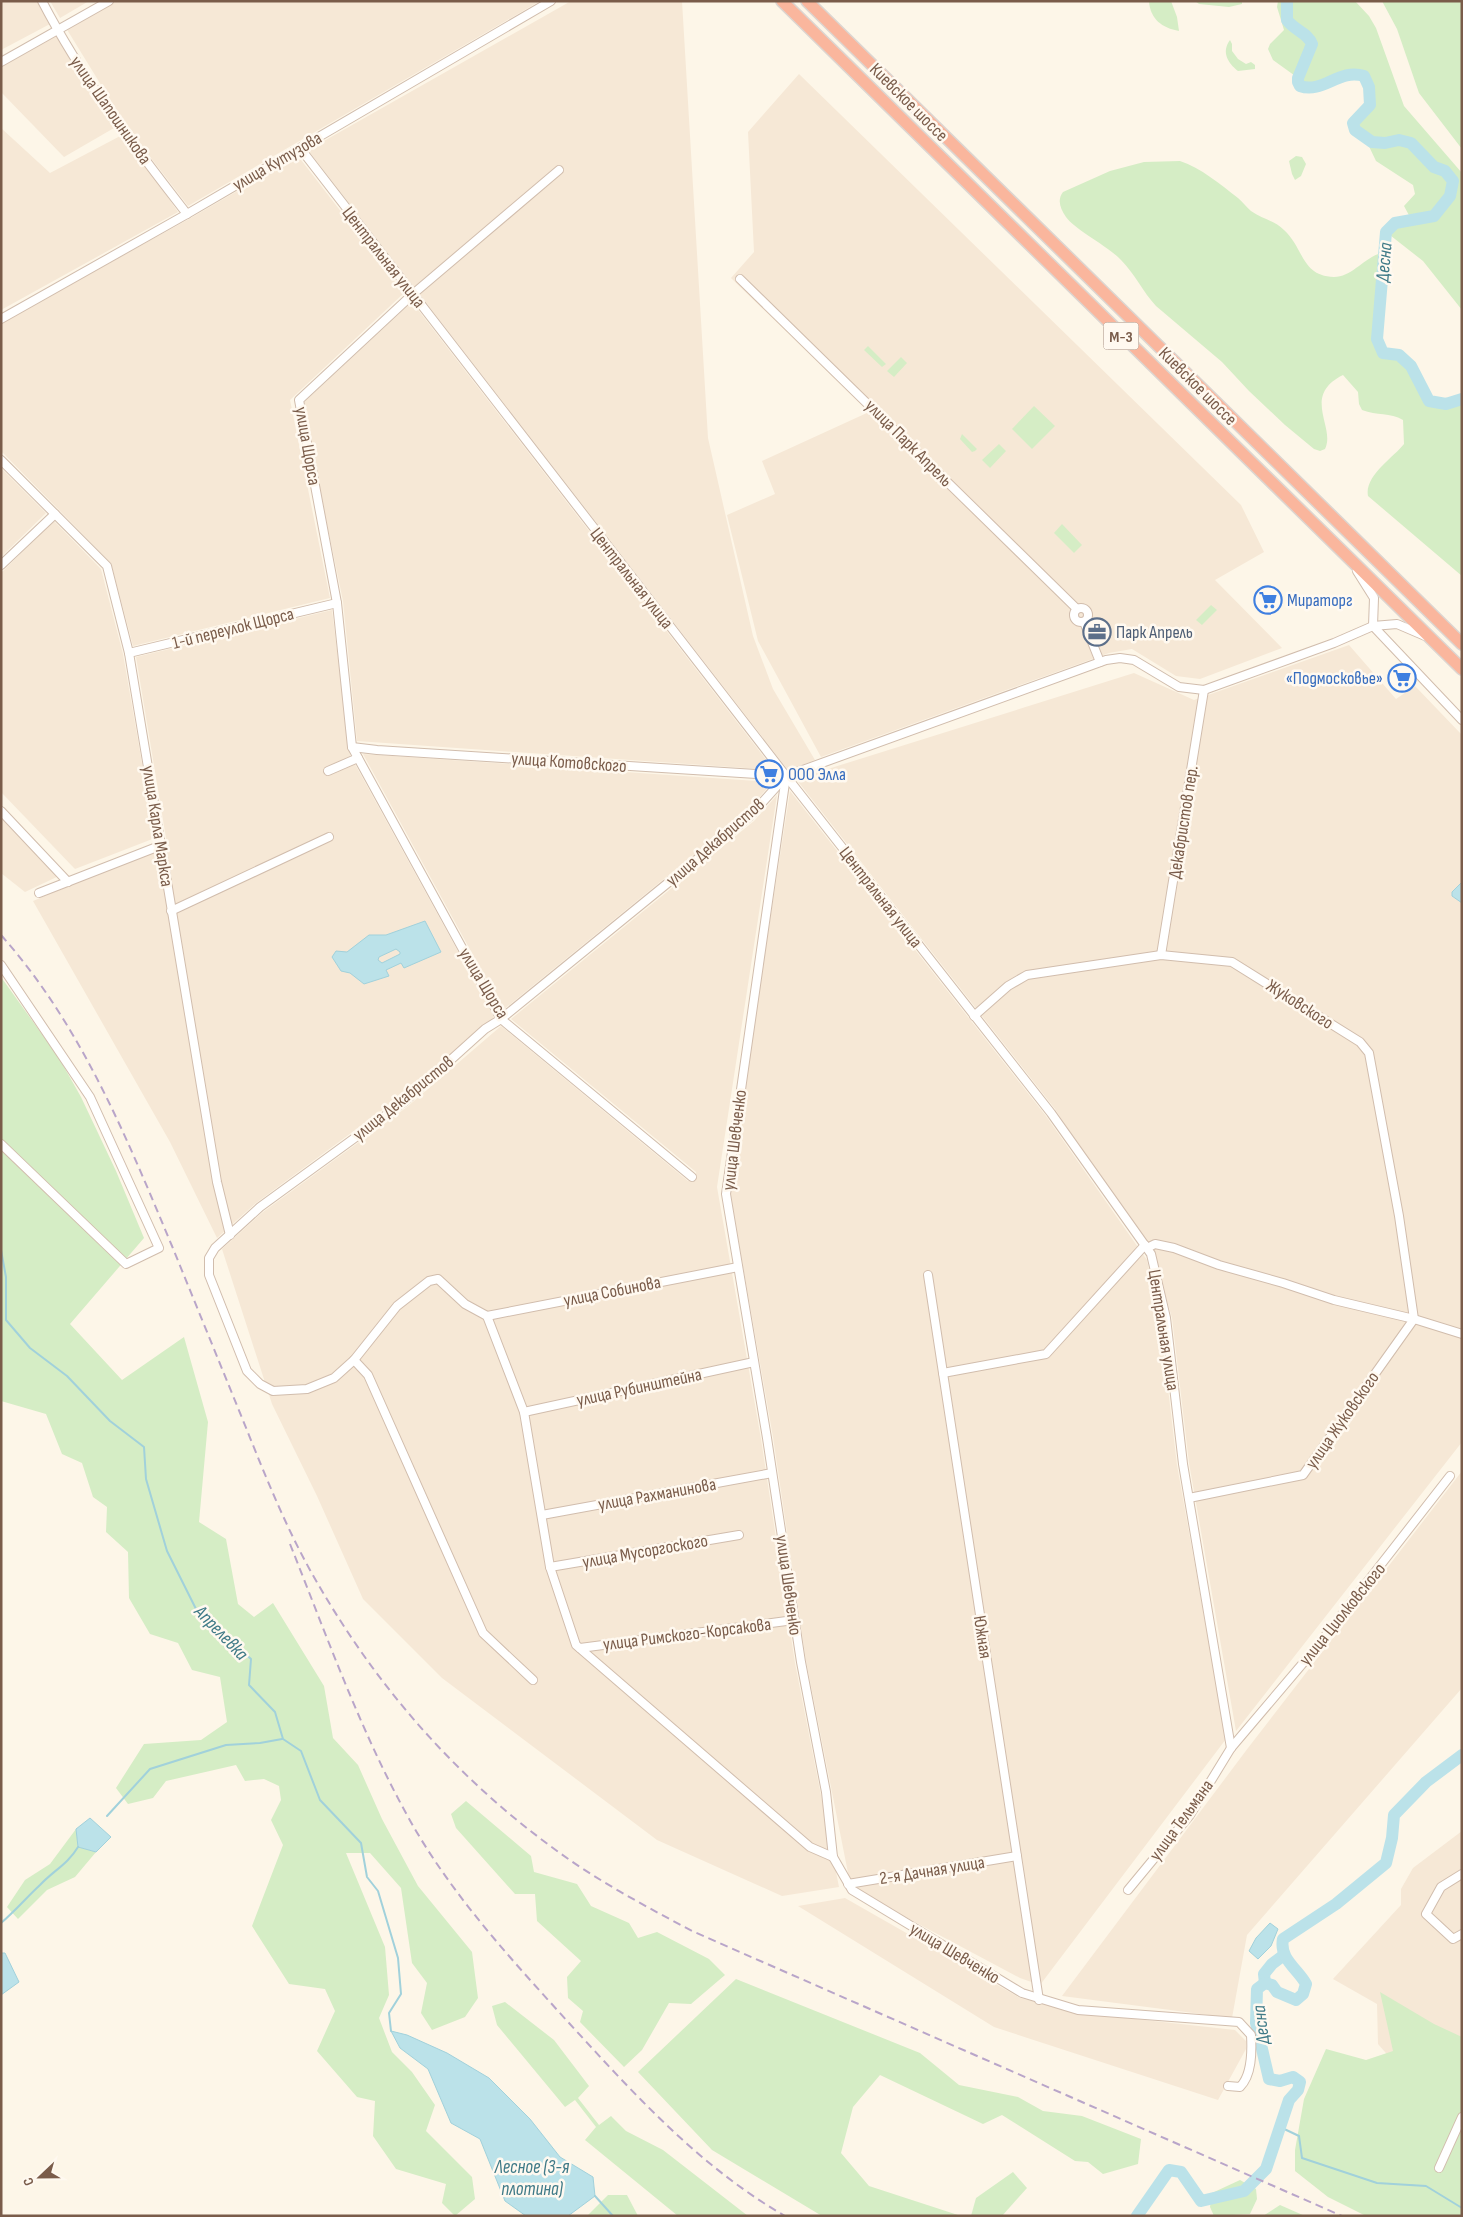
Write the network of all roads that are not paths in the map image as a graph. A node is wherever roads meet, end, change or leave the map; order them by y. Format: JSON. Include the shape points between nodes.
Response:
{"nodes":[{"id":1,"x":42,"y":1,"type":"edge"},
{"id":2,"x":109,"y":1,"type":"edge"},
{"id":3,"x":551,"y":1,"type":"edge"},
{"id":4,"x":782,"y":1,"type":"edge"},
{"id":5,"x":807,"y":1,"type":"edge"},
{"id":6,"x":57,"y":30,"type":"junction"},
{"id":7,"x":1,"y":62,"type":"edge"},
{"id":8,"x":300,"y":148,"type":"junction"},
{"id":9,"x":559,"y":170,"type":"dead end"},
{"id":10,"x":186,"y":214,"type":"junction"},
{"id":11,"x":740,"y":279,"type":"dead end"},
{"id":12,"x":413,"y":294,"type":"junction"},
{"id":13,"x":1,"y":319,"type":"edge"},
{"id":14,"x":1,"y":460,"type":"edge"},
{"id":15,"x":55,"y":514,"type":"junction"},
{"id":16,"x":1351,"y":562,"type":"junction"},
{"id":17,"x":1,"y":565,"type":"edge"},
{"id":18,"x":337,"y":603,"type":"junction"},
{"id":19,"x":1388,"y":624,"type":"junction"},
{"id":20,"x":1373,"y":626,"type":"junction"},
{"id":21,"x":1383,"y":637,"type":"junction"},
{"id":22,"x":1435,"y":642,"type":"junction"},
{"id":23,"x":1462,"y":644,"type":"edge"},
{"id":24,"x":129,"y":653,"type":"junction"},
{"id":25,"x":1100,"y":662,"type":"junction"},
{"id":26,"x":1462,"y":669,"type":"edge"},
{"id":27,"x":1204,"y":690,"type":"junction"},
{"id":28,"x":1462,"y":720,"type":"edge"},
{"id":29,"x":352,"y":746,"type":"junction"},
{"id":30,"x":358,"y":758,"type":"junction"},
{"id":31,"x":328,"y":771,"type":"dead end"},
{"id":32,"x":786,"y":776,"type":"junction"},
{"id":33,"x":1,"y":811,"type":"edge"},
{"id":34,"x":329,"y":837,"type":"dead end"},
{"id":35,"x":162,"y":845,"type":"junction"},
{"id":36,"x":68,"y":882,"type":"junction"},
{"id":37,"x":39,"y":893,"type":"dead end"},
{"id":38,"x":171,"y":911,"type":"junction"},
{"id":39,"x":1161,"y":955,"type":"junction"},
{"id":40,"x":1,"y":965,"type":"edge"},
{"id":41,"x":974,"y":1016,"type":"junction"},
{"id":42,"x":501,"y":1019,"type":"junction"},
{"id":43,"x":1,"y":1144,"type":"edge"},
{"id":44,"x":692,"y":1177,"type":"dead end"},
{"id":45,"x":230,"y":1234,"type":"junction"},
{"id":46,"x":1146,"y":1246,"type":"junction"},
{"id":47,"x":738,"y":1267,"type":"junction"},
{"id":48,"x":928,"y":1275,"type":"dead end"},
{"id":49,"x":487,"y":1316,"type":"junction"},
{"id":50,"x":1414,"y":1319,"type":"junction"},
{"id":51,"x":1462,"y":1334,"type":"edge"},
{"id":52,"x":354,"y":1360,"type":"junction"},
{"id":53,"x":754,"y":1362,"type":"junction"},
{"id":54,"x":943,"y":1374,"type":"junction"},
{"id":55,"x":524,"y":1412,"type":"junction"},
{"id":56,"x":772,"y":1473,"type":"junction"},
{"id":57,"x":1450,"y":1476,"type":"dead end"},
{"id":58,"x":1189,"y":1498,"type":"junction"},
{"id":59,"x":542,"y":1515,"type":"junction"},
{"id":60,"x":739,"y":1535,"type":"dead end"},
{"id":61,"x":550,"y":1567,"type":"junction"},
{"id":62,"x":794,"y":1620,"type":"junction"},
{"id":63,"x":580,"y":1648,"type":"junction"},
{"id":64,"x":533,"y":1680,"type":"dead end"},
{"id":65,"x":1231,"y":1748,"type":"junction"},
{"id":66,"x":1017,"y":1856,"type":"junction"},
{"id":67,"x":833,"y":1857,"type":"junction"},
{"id":68,"x":1462,"y":1874,"type":"edge"},
{"id":69,"x":848,"y":1884,"type":"junction"},
{"id":70,"x":1128,"y":1890,"type":"dead end"},
{"id":71,"x":1462,"y":1934,"type":"edge"},
{"id":72,"x":1039,"y":2000,"type":"junction"},
{"id":73,"x":1228,"y":2086,"type":"dead end"},
{"id":74,"x":1462,"y":2117,"type":"edge"},
{"id":75,"x":1439,"y":2168,"type":"dead end"}],
"edges":[{"from":1,"to":6,"type":"street","name":"улица Шапошникова"},
{"from":2,"to":6,"type":"street"},
{"from":3,"to":8,"type":"street","name":"улица Кутузова"},
{"from":4,"to":16,"type":"highway","name":"Киевское шоссе","number":"М-3"},
{"from":5,"to":23,"type":"highway","name":"Киевское шоссе","number":"М-3"},
{"from":6,"to":7,"type":"street"},
{"from":6,"to":10,"type":"street","name":"улица Шапошникова","via":[[122,130]]},
{"from":8,"to":10,"type":"street","name":"улица Кутузова"},
{"from":8,"to":12,"type":"street","name":"Центральная улица"},
{"from":9,"to":12,"type":"street","name":"улица Щорса"},
{"from":10,"to":13,"type":"street","name":"улица Кутузова"},
{"from":11,"to":25,"type":"street","name":"улица Парк Апрель","via":[[1077,609],[1083,608],[1088,612],[1088,619],[1084,622]]},
{"from":12,"to":18,"type":"street","name":"улица Щорса","via":[[299,400]]},
{"from":12,"to":32,"type":"street","name":"Центральная улица"},
{"from":14,"to":15,"type":"street","name":"улица Карла Маркса"},
{"from":15,"to":17,"type":"street"},
{"from":15,"to":24,"type":"street","name":"улица Карла Маркса","via":[[106,566]]},
{"from":16,"to":20,"type":"street","via":[[1374,598]]},
{"from":16,"to":22,"type":"highway","name":"Киевское шоссе","number":"М-3"},
{"from":18,"to":24,"type":"street","name":"1-й переулок Щорса"},
{"from":18,"to":29,"type":"street","name":"улица Щорса"},
{"from":19,"to":20,"type":"street","name":"улица Декабристов"},
{"from":19,"to":21,"type":"street","via":[[1382,630]]},
{"from":19,"to":22,"type":"street","via":[[1405,626]]},
{"from":20,"to":21,"type":"street"},
{"from":20,"to":27,"type":"street","name":"улица Декабристов"},
{"from":21,"to":28,"type":"street"},
{"from":22,"to":26,"type":"highway","name":"Киевское шоссе","number":"М-3"},
{"from":24,"to":35,"type":"street","name":"улица Карла Маркса"},
{"from":25,"to":27,"type":"street","name":"улица Декабристов","via":[[1120,658],[1134,660],[1179,688]]},
{"from":25,"to":32,"type":"street","name":"улица Декабристов"},
{"from":27,"to":39,"type":"street","name":"Декабристов пер."},
{"from":29,"to":30,"type":"street","name":"улица Щорса"},
{"from":29,"to":32,"type":"street","name":"улица Котовского"},
{"from":30,"to":31,"type":"street"},
{"from":30,"to":42,"type":"street","name":"улица Щорса"},
{"from":32,"to":41,"type":"street","name":"Центральная улица"},
{"from":32,"to":42,"type":"street","name":"улица Декабристов","via":[[750,816]]},
{"from":32,"to":47,"type":"street","name":"улица Шевченко","via":[[726,1194]]},
{"from":33,"to":36,"type":"street"},
{"from":34,"to":38,"type":"street"},
{"from":35,"to":36,"type":"street"},
{"from":35,"to":38,"type":"street","name":"улица Карла Маркса"},
{"from":36,"to":37,"type":"street"},
{"from":38,"to":45,"type":"street","name":"улица Карла Маркса","via":[[216,1182]]},
{"from":39,"to":41,"type":"street","name":"Жуковского","via":[[1027,975],[1008,986]]},
{"from":39,"to":50,"type":"street","name":"Жуковского","via":[[1232,962],[1360,1042],[1369,1053]]},
{"from":40,"to":43,"type":"street","via":[[90,1097],[159,1248],[126,1264]]},
{"from":41,"to":46,"type":"street","name":"Центральная улица","via":[[1056,1120]]},
{"from":42,"to":44,"type":"street","name":"улица Щорса"},
{"from":42,"to":45,"type":"street","name":"улица Декабристов","via":[[485,1029],[404,1102],[260,1207]]},
{"from":45,"to":52,"type":"street","name":"улица Декабристов","via":[[210,1255],[209,1275],[248,1371],[260,1384],[274,1391],[307,1389],[334,1378]]},
{"from":46,"to":50,"type":"street","via":[[1155,1244],[1174,1248],[1334,1300]]},
{"from":46,"to":54,"type":"street","via":[[1046,1354]]},
{"from":46,"to":58,"type":"street","name":"Центральная улица","via":[[1156,1268],[1166,1318]]},
{"from":47,"to":49,"type":"street","name":"улица Собинова"},
{"from":47,"to":53,"type":"street","name":"улица Шевченко"},
{"from":48,"to":54,"type":"street","name":"Южная"},
{"from":49,"to":52,"type":"street","via":[[464,1304],[438,1279],[429,1281],[397,1306]]},
{"from":49,"to":55,"type":"street"},
{"from":50,"to":51,"type":"street"},
{"from":50,"to":58,"type":"street","name":"улица Жуковского","via":[[1303,1475]]},
{"from":52,"to":64,"type":"street","via":[[368,1375],[484,1633]]},
{"from":53,"to":55,"type":"street","name":"улица Рубинштейна"},
{"from":53,"to":56,"type":"street","name":"улица Шевченко"},
{"from":54,"to":66,"type":"street","name":"Южная"},
{"from":55,"to":59,"type":"street"},
{"from":56,"to":59,"type":"street","name":"улица Рахманинова"},
{"from":56,"to":62,"type":"street","name":"улица Шевченко"},
{"from":57,"to":65,"type":"street","name":"улица Циолковского","via":[[1315,1649]]},
{"from":58,"to":65,"type":"street","name":"Центральная улица"},
{"from":59,"to":61,"type":"street"},
{"from":60,"to":61,"type":"street","name":"улица Мусоргоского"},
{"from":61,"to":63,"type":"street","via":[[576,1645]]},
{"from":62,"to":63,"type":"street","name":"улица Римского-Корсакова"},
{"from":62,"to":67,"type":"street","name":"улица Шевченко","via":[[826,1792]]},
{"from":63,"to":67,"type":"street","via":[[810,1847]]},
{"from":65,"to":70,"type":"street","name":"улица Тельмана","via":[[1190,1814]]},
{"from":66,"to":69,"type":"street","name":"2-я Дачная улица"},
{"from":66,"to":72,"type":"street","name":"Южная"},
{"from":67,"to":69,"type":"street","name":"улица Шевченко"},
{"from":68,"to":71,"type":"street","via":[[1442,1887],[1426,1914],[1454,1939]]},
{"from":69,"to":72,"type":"street","name":"улица Шевченко","via":[[852,1890],[1022,1994]]},
{"from":72,"to":73,"type":"street","name":"улица Шевченко","via":[[1078,2010],[1238,2022],[1251,2035],[1252,2049],[1247,2080],[1240,2087]]},
{"from":74,"to":75,"type":"street"}]}
